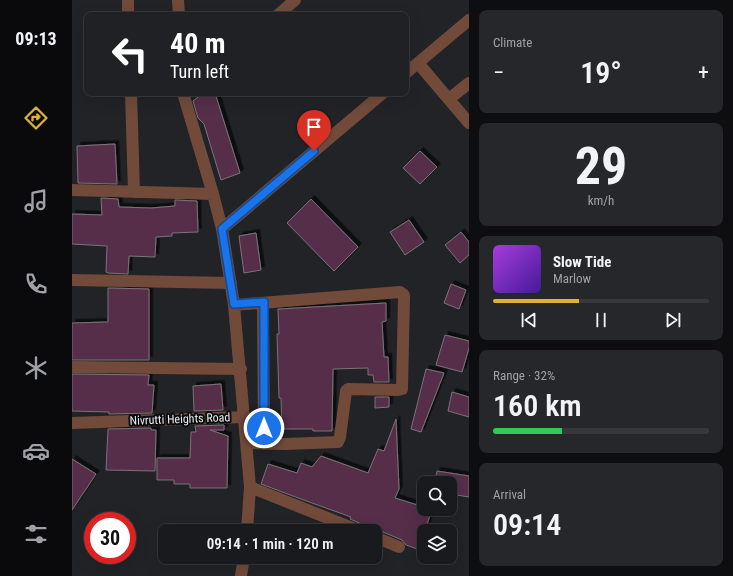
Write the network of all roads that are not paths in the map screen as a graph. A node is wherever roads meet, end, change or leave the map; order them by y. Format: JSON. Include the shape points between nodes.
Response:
{"nodes":[{"id":1,"x":128,"y":0,"type":"edge"},
{"id":2,"x":178,"y":0,"type":"edge"},
{"id":3,"x":295,"y":0,"type":"edge"},
{"id":4,"x":128,"y":12,"type":"edge"},
{"id":5,"x":179,"y":12,"type":"edge"},
{"id":6,"x":281,"y":12,"type":"edge"},
{"id":7,"x":469,"y":20,"type":"edge"},
{"id":8,"x":418,"y":63,"type":"junction"},
{"id":9,"x":409,"y":70,"type":"edge"},
{"id":10,"x":469,"y":82,"type":"edge"},
{"id":11,"x":131,"y":96,"type":"edge"},
{"id":12,"x":186,"y":96,"type":"edge"},
{"id":13,"x":378,"y":96,"type":"edge"},
{"id":14,"x":449,"y":99,"type":"junction"},
{"id":15,"x":469,"y":123,"type":"edge"},
{"id":16,"x":72,"y":190,"type":"edge"},
{"id":17,"x":134,"y":192,"type":"junction"},
{"id":18,"x":213,"y":194,"type":"junction"},
{"id":19,"x":222,"y":229,"type":"junction"},
{"id":20,"x":72,"y":280,"type":"edge"},
{"id":21,"x":231,"y":283,"type":"junction"},
{"id":22,"x":264,"y":302,"type":"junction"},
{"id":23,"x":234,"y":304,"type":"junction"},
{"id":24,"x":72,"y":367,"type":"edge"},
{"id":25,"x":241,"y":369,"type":"junction"},
{"id":26,"x":245,"y":417,"type":"junction"},
{"id":27,"x":72,"y":423,"type":"edge"},
{"id":28,"x":247,"y":443,"type":"junction"},
{"id":29,"x":264,"y":444,"type":"junction"},
{"id":30,"x":250,"y":487,"type":"junction"},
{"id":31,"x":247,"y":524,"type":"edge"},
{"id":32,"x":342,"y":524,"type":"edge"},
{"id":33,"x":382,"y":540,"type":"edge"},
{"id":34,"x":399,"y":547,"type":"dead end"},
{"id":35,"x":243,"y":564,"type":"edge"},
{"id":36,"x":241,"y":576,"type":"edge"}],
"edges":[{"from":1,"to":4,"type":"street"},
{"from":2,"to":5,"type":"street"},
{"from":3,"to":6,"type":"street"},
{"from":7,"to":8,"type":"street"},
{"from":8,"to":9,"type":"street"},
{"from":8,"to":14,"type":"street"},
{"from":10,"to":14,"type":"street"},
{"from":11,"to":17,"type":"street"},
{"from":12,"to":18,"type":"street","name":"Nivrutti Heights Road"},
{"from":13,"to":19,"type":"street"},
{"from":14,"to":15,"type":"street"},
{"from":16,"to":17,"type":"street"},
{"from":17,"to":18,"type":"street"},
{"from":18,"to":19,"type":"street","name":"Nivrutti Heights Road"},
{"from":19,"to":21,"type":"street","name":"Nivrutti Heights Road"},
{"from":20,"to":21,"type":"street"},
{"from":21,"to":23,"type":"street","name":"Nivrutti Heights Road"},
{"from":22,"to":23,"type":"street"},
{"from":22,"to":29,"type":"street"},
{"from":22,"to":29,"type":"street","via":[[400,292],[404,295],[402,389],[348,389],[338,442]]},
{"from":23,"to":25,"type":"street","name":"Nivrutti Heights Road"},
{"from":24,"to":25,"type":"street"},
{"from":25,"to":26,"type":"street","name":"Nivrutti Heights Road"},
{"from":26,"to":27,"type":"street","name":"Nivrutti Heights Road"},
{"from":26,"to":28,"type":"street"},
{"from":28,"to":29,"type":"street"},
{"from":28,"to":30,"type":"street"},
{"from":30,"to":31,"type":"street"},
{"from":30,"to":32,"type":"street"},
{"from":33,"to":34,"type":"street"},
{"from":35,"to":36,"type":"street"}]}
